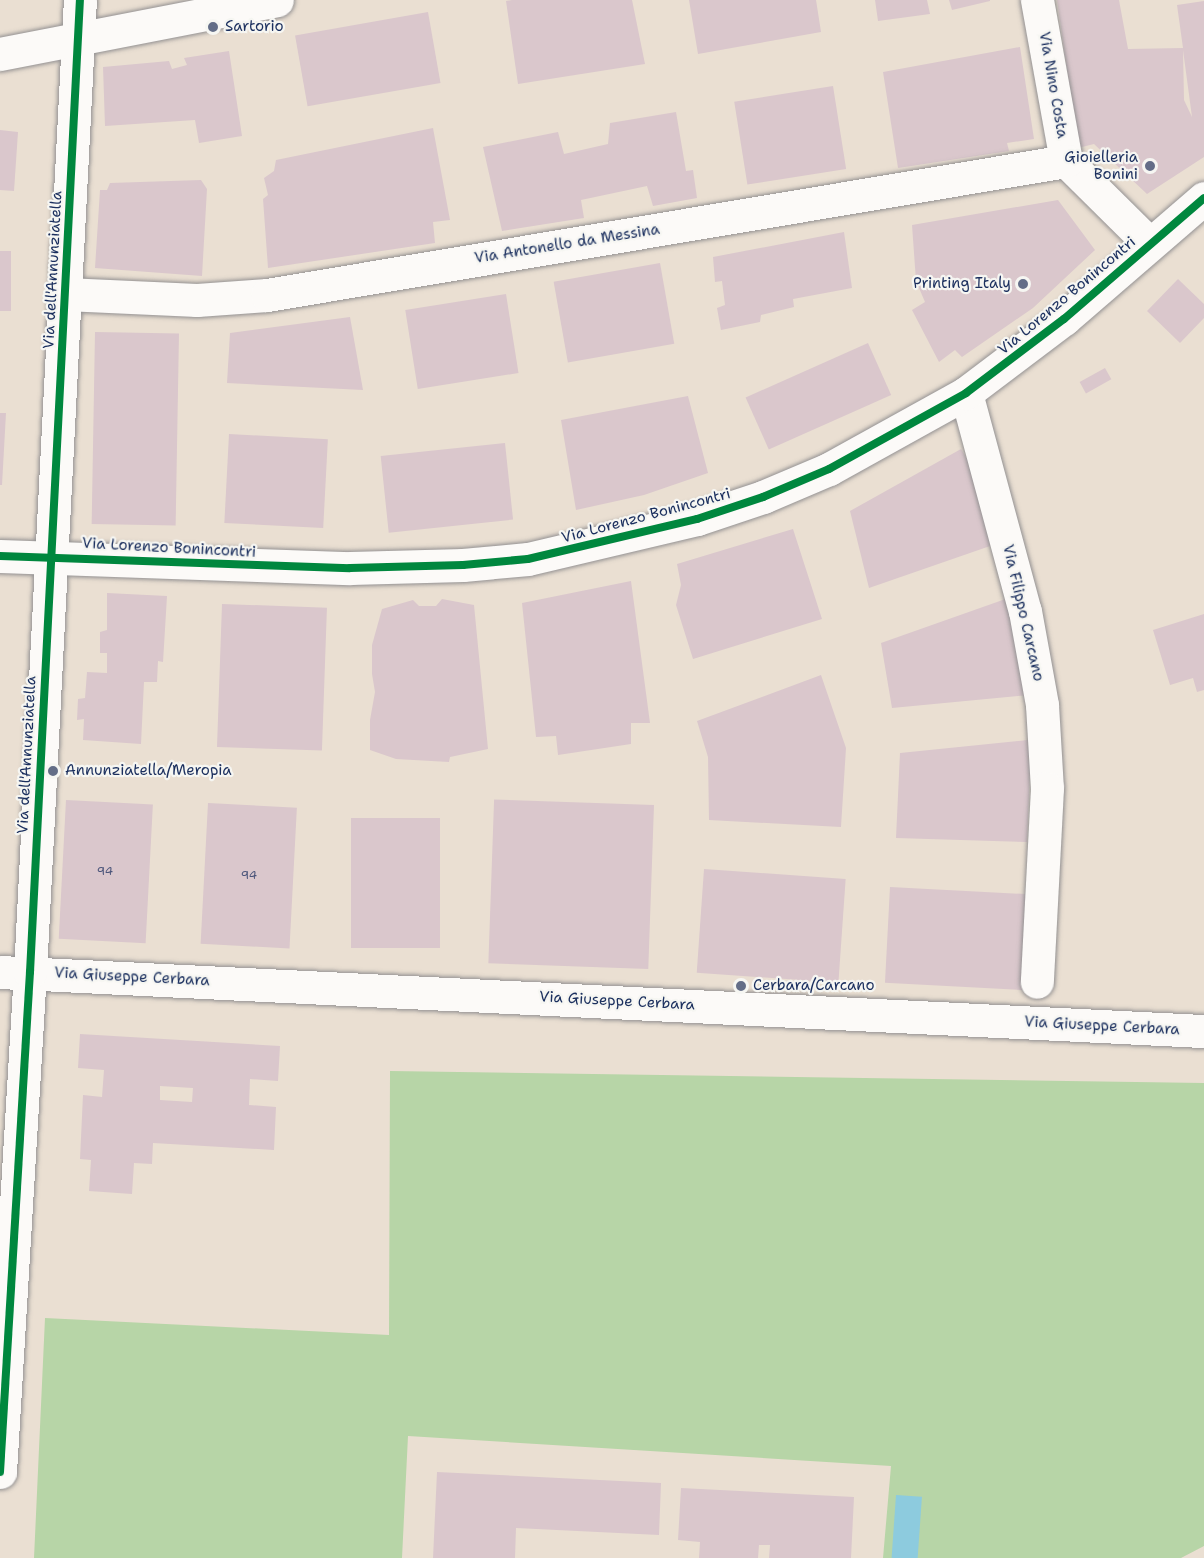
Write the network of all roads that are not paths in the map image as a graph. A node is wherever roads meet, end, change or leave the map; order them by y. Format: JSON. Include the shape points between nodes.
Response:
{"nodes":[{"id":1,"x":81,"y":0,"type":"edge"},
{"id":2,"x":277,"y":0,"type":"edge"},
{"id":3,"x":1037,"y":0,"type":"edge"},
{"id":4,"x":77,"y":40,"type":"junction"},
{"id":5,"x":0,"y":54,"type":"edge"},
{"id":6,"x":1066,"y":161,"type":"junction"},
{"id":7,"x":1204,"y":198,"type":"edge"},
{"id":8,"x":1150,"y":244,"type":"junction"},
{"id":9,"x":65,"y":294,"type":"junction"},
{"id":10,"x":966,"y":393,"type":"junction"},
{"id":11,"x":0,"y":556,"type":"edge"},
{"id":12,"x":50,"y":558,"type":"junction"},
{"id":13,"x":15,"y":972,"type":"edge"},
{"id":14,"x":1037,"y":982,"type":"dead end"},
{"id":15,"x":1204,"y":1031,"type":"edge"},
{"id":16,"x":0,"y":1472,"type":"edge"}],
"edges":[{"from":1,"to":4,"type":"street","name":"Via dell'Annunziatella"},
{"from":2,"to":4,"type":"street"},
{"from":3,"to":6,"type":"street","name":"Via Nino Costa"},
{"from":4,"to":5,"type":"street"},
{"from":4,"to":9,"type":"street","name":"Via dell'Annunziatella"},
{"from":6,"to":8,"type":"street"},
{"from":6,"to":9,"type":"street","name":"Via Antonello da Messina","via":[[267,295],[197,300]]},
{"from":7,"to":8,"type":"street","name":"Via Lorenzo Bonincontri"},
{"from":8,"to":10,"type":"street","name":"Via Lorenzo Bonincontri","via":[[1064,319]]},
{"from":9,"to":12,"type":"street","name":"Via dell'Annunziatella"},
{"from":10,"to":12,"type":"street","name":"Via Lorenzo Bonincontri","via":[[845,461],[763,497],[642,534],[528,559],[351,568]]},
{"from":10,"to":14,"type":"street","name":"Via Filippo Carcano","via":[[1025,611],[1042,705],[1047,788]]},
{"from":11,"to":12,"type":"street","name":"Via Lorenzo Bonincontri"},
{"from":12,"to":13,"type":"street","name":"Via dell'Annunziatella"},
{"from":13,"to":15,"type":"street","name":"Via Giuseppe Cerbara"},
{"from":13,"to":16,"type":"street","name":"Via dell'Annunziatella"}]}
